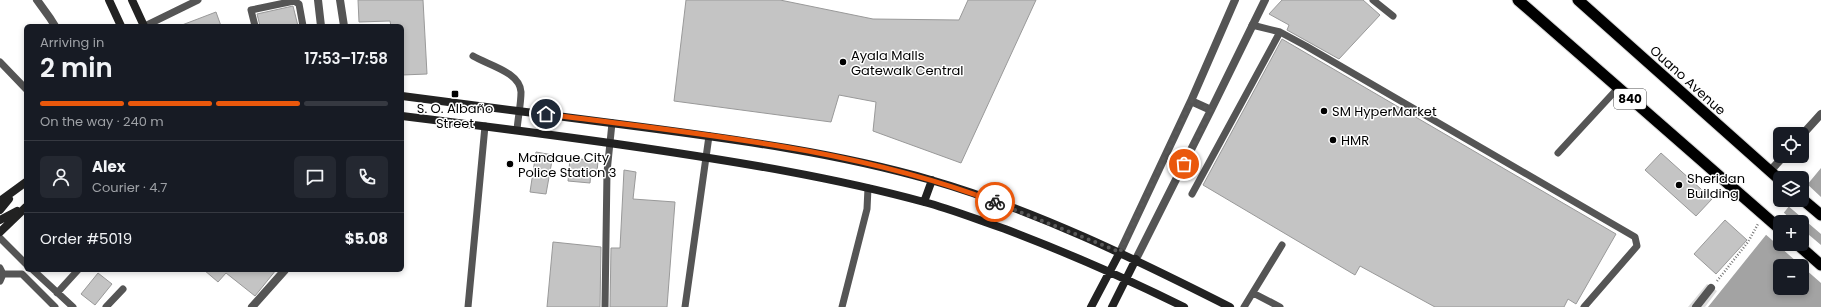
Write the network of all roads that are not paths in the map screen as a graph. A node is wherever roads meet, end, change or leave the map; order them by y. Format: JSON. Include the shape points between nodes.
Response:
{"nodes":[{"id":1,"x":37,"y":0,"type":"edge"},
{"id":2,"x":109,"y":0,"type":"edge"},
{"id":3,"x":132,"y":0,"type":"edge"},
{"id":4,"x":198,"y":0,"type":"edge"},
{"id":5,"x":318,"y":0,"type":"edge"},
{"id":6,"x":340,"y":0,"type":"edge"},
{"id":7,"x":1235,"y":0,"type":"edge"},
{"id":8,"x":1265,"y":0,"type":"edge"},
{"id":9,"x":1373,"y":0,"type":"edge"},
{"id":10,"x":1518,"y":0,"type":"edge"},
{"id":11,"x":1578,"y":0,"type":"edge"},
{"id":12,"x":1393,"y":16,"type":"dead end"},
{"id":13,"x":54,"y":24,"type":"edge"},
{"id":14,"x":120,"y":24,"type":"edge"},
{"id":15,"x":143,"y":24,"type":"edge"},
{"id":16,"x":148,"y":24,"type":"edge"},
{"id":17,"x":254,"y":24,"type":"edge"},
{"id":18,"x":303,"y":24,"type":"edge"},
{"id":19,"x":321,"y":24,"type":"edge"},
{"id":20,"x":344,"y":24,"type":"edge"},
{"id":21,"x":1252,"y":25,"type":"junction"},
{"id":22,"x":1280,"y":32,"type":"junction"},
{"id":23,"x":473,"y":56,"type":"dead end"},
{"id":24,"x":0,"y":62,"type":"edge"},
{"id":25,"x":24,"y":87,"type":"edge"},
{"id":26,"x":1618,"y":88,"type":"junction"},
{"id":27,"x":404,"y":96,"type":"edge"},
{"id":28,"x":1191,"y":101,"type":"junction"},
{"id":29,"x":1211,"y":110,"type":"junction"},
{"id":30,"x":519,"y":111,"type":"junction"},
{"id":31,"x":1821,"y":114,"type":"edge"},
{"id":32,"x":404,"y":116,"type":"edge"},
{"id":33,"x":612,"y":123,"type":"junction"},
{"id":34,"x":485,"y":126,"type":"junction"},
{"id":35,"x":1809,"y":127,"type":"edge"},
{"id":36,"x":517,"y":130,"type":"junction"},
{"id":37,"x":709,"y":136,"type":"junction"},
{"id":38,"x":610,"y":143,"type":"junction"},
{"id":39,"x":1558,"y":153,"type":"dead end"},
{"id":40,"x":706,"y":157,"type":"junction"},
{"id":41,"x":1777,"y":163,"type":"edge"},
{"id":42,"x":1770,"y":171,"type":"junction"},
{"id":43,"x":1773,"y":174,"type":"edge"},
{"id":44,"x":932,"y":180,"type":"junction"},
{"id":45,"x":24,"y":183,"type":"edge"},
{"id":46,"x":868,"y":188,"type":"junction"},
{"id":47,"x":15,"y":190,"type":"junction"},
{"id":48,"x":1192,"y":194,"type":"dead end"},
{"id":49,"x":0,"y":201,"type":"edge"},
{"id":50,"x":924,"y":202,"type":"junction"},
{"id":51,"x":1809,"y":205,"type":"edge"},
{"id":52,"x":24,"y":208,"type":"edge"},
{"id":53,"x":24,"y":209,"type":"edge"},
{"id":54,"x":0,"y":210,"type":"edge"},
{"id":55,"x":1821,"y":215,"type":"edge"},
{"id":56,"x":0,"y":220,"type":"edge"},
{"id":57,"x":1773,"y":223,"type":"edge"},
{"id":58,"x":0,"y":232,"type":"edge"},
{"id":59,"x":0,"y":238,"type":"edge"},
{"id":60,"x":1282,"y":245,"type":"dead end"},
{"id":61,"x":1805,"y":251,"type":"edge"},
{"id":62,"x":1120,"y":252,"type":"junction"},
{"id":63,"x":1136,"y":260,"type":"junction"},
{"id":64,"x":24,"y":262,"type":"edge"},
{"id":65,"x":1821,"y":265,"type":"edge"},
{"id":66,"x":1,"y":271,"type":"edge"},
{"id":67,"x":35,"y":272,"type":"edge"},
{"id":68,"x":76,"y":272,"type":"edge"},
{"id":69,"x":283,"y":272,"type":"edge"},
{"id":70,"x":1111,"y":272,"type":"junction"},
{"id":71,"x":1127,"y":279,"type":"junction"},
{"id":72,"x":0,"y":282,"type":"edge"},
{"id":73,"x":1711,"y":288,"type":"road end"},
{"id":74,"x":123,"y":289,"type":"dead end"},
{"id":75,"x":57,"y":293,"type":"junction"},
{"id":76,"x":1253,"y":293,"type":"junction"},
{"id":77,"x":55,"y":307,"type":"edge"},
{"id":78,"x":73,"y":307,"type":"edge"},
{"id":79,"x":106,"y":307,"type":"edge"},
{"id":80,"x":252,"y":307,"type":"edge"},
{"id":81,"x":468,"y":307,"type":"edge"},
{"id":82,"x":605,"y":307,"type":"edge"},
{"id":83,"x":685,"y":307,"type":"edge"},
{"id":84,"x":842,"y":307,"type":"edge"},
{"id":85,"x":1091,"y":307,"type":"edge"},
{"id":86,"x":1112,"y":307,"type":"edge"},
{"id":87,"x":1184,"y":307,"type":"edge"},
{"id":88,"x":1230,"y":307,"type":"edge"},
{"id":89,"x":1244,"y":307,"type":"edge"},
{"id":90,"x":1280,"y":307,"type":"edge"},
{"id":91,"x":1584,"y":307,"type":"edge"},
{"id":92,"x":1696,"y":307,"type":"edge"}],
"edges":[{"from":1,"to":13,"type":"street"},
{"from":2,"to":14,"type":"main road"},
{"from":3,"to":15,"type":"main road"},
{"from":4,"to":16,"type":"lane"},
{"from":5,"to":19,"type":"street"},
{"from":6,"to":20,"type":"street"},
{"from":7,"to":28,"type":"street"},
{"from":8,"to":21,"type":"street"},
{"from":9,"to":12,"type":"lane"},
{"from":10,"to":26,"type":"highway","number":"840"},
{"from":11,"to":42,"type":"highway","name":"Ouano Avenue"},
{"from":17,"to":18,"type":"lane","via":[[251,10],[294,1],[299,4]]},
{"from":21,"to":22,"type":"lane"},
{"from":21,"to":29,"type":"street"},
{"from":22,"to":48,"type":"lane"},
{"from":22,"to":91,"type":"lane","via":[[1634,238],[1637,246]]},
{"from":23,"to":30,"type":"lane","via":[[516,79],[521,91]]},
{"from":24,"to":25,"type":"lane"},
{"from":26,"to":39,"type":"lane"},
{"from":26,"to":57,"type":"highway","number":"840"},
{"from":27,"to":30,"type":"main road"},
{"from":28,"to":29,"type":"street"},
{"from":28,"to":62,"type":"street"},
{"from":29,"to":63,"type":"street"},
{"from":30,"to":33,"type":"main road"},
{"from":30,"to":36,"type":"lane"},
{"from":31,"to":35,"type":"street"},
{"from":32,"to":34,"type":"main road"},
{"from":33,"to":37,"type":"main road"},
{"from":33,"to":38,"type":"lane"},
{"from":34,"to":36,"type":"main road"},
{"from":34,"to":81,"type":"lane"},
{"from":36,"to":38,"type":"main road"},
{"from":37,"to":40,"type":"lane"},
{"from":37,"to":44,"type":"main road","via":[[802,150],[890,168]]},
{"from":38,"to":40,"type":"main road"},
{"from":38,"to":82,"type":"lane","via":[[607,172]]},
{"from":40,"to":46,"type":"main road"},
{"from":40,"to":83,"type":"lane"},
{"from":41,"to":42,"type":"street"},
{"from":42,"to":43,"type":"highway","name":"Ouano Avenue"},
{"from":44,"to":50,"type":"main road"},
{"from":44,"to":62,"type":"main road","via":[[977,195]]},
{"from":45,"to":47,"type":"main road"},
{"from":46,"to":50,"type":"main road"},
{"from":46,"to":84,"type":"lane","via":[[866,209]]},
{"from":47,"to":49,"type":"main road"},
{"from":47,"to":54,"type":"main road"},
{"from":50,"to":70,"type":"main road","via":[[1046,245]]},
{"from":51,"to":55,"type":"highway"},
{"from":52,"to":56,"type":"main road"},
{"from":53,"to":58,"type":"main road"},
{"from":59,"to":64,"type":"lane"},
{"from":60,"to":76,"type":"lane"},
{"from":61,"to":65,"type":"highway"},
{"from":62,"to":63,"type":"main road"},
{"from":62,"to":70,"type":"main road"},
{"from":63,"to":71,"type":"main road"},
{"from":63,"to":88,"type":"main road"},
{"from":66,"to":72,"type":"lane"},
{"from":66,"to":77,"type":"lane","via":[[22,274]]},
{"from":67,"to":75,"type":"lane"},
{"from":68,"to":75,"type":"lane"},
{"from":69,"to":80,"type":"street"},
{"from":70,"to":71,"type":"main road"},
{"from":70,"to":85,"type":"main road"},
{"from":71,"to":86,"type":"main road"},
{"from":71,"to":87,"type":"main road"},
{"from":73,"to":92,"type":"street"},
{"from":74,"to":79,"type":"lane"},
{"from":75,"to":78,"type":"lane"},
{"from":76,"to":89,"type":"lane"},
{"from":76,"to":90,"type":"lane"}]}
